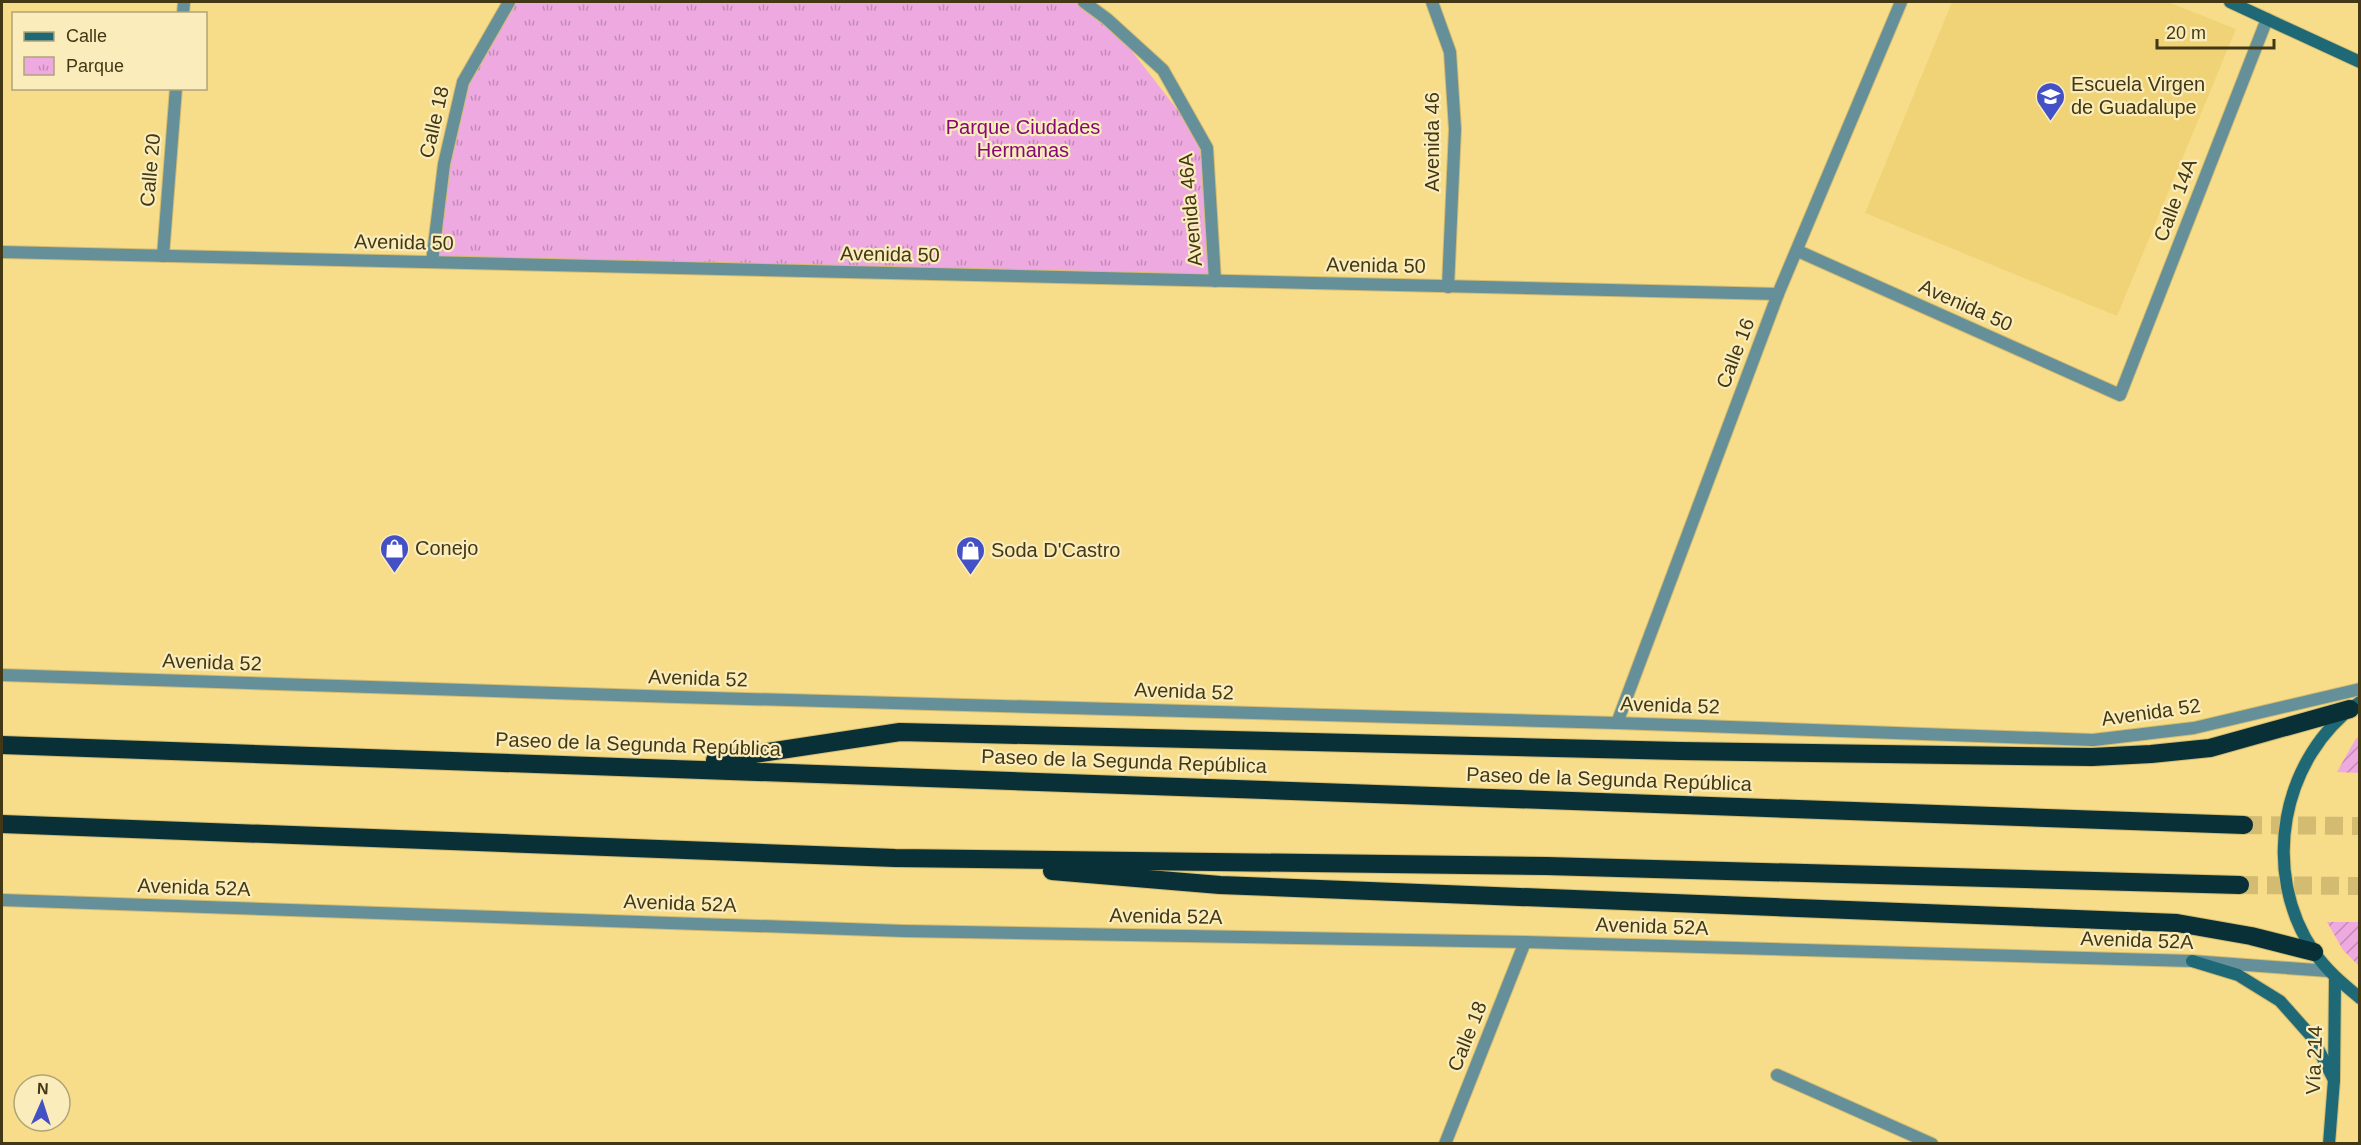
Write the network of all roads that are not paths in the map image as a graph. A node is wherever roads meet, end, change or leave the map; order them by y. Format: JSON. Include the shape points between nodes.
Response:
{"nodes":[{"id":1,"x":509,"y":2,"type":"edge"},
{"id":2,"x":1084,"y":2,"type":"edge"},
{"id":3,"x":1431,"y":2,"type":"edge"},
{"id":4,"x":1901,"y":2,"type":"edge"},
{"id":5,"x":2230,"y":2,"type":"edge"},
{"id":6,"x":2267,"y":19,"type":"junction"},
{"id":7,"x":2360,"y":62,"type":"edge"},
{"id":8,"x":176,"y":90,"type":"edge"},
{"id":9,"x":1798,"y":251,"type":"junction"},
{"id":10,"x":2,"y":252,"type":"edge"},
{"id":11,"x":163,"y":256,"type":"junction"},
{"id":12,"x":432,"y":262,"type":"junction"},
{"id":13,"x":1215,"y":281,"type":"junction"},
{"id":14,"x":1448,"y":287,"type":"junction"},
{"id":15,"x":1778,"y":294,"type":"junction"},
{"id":16,"x":2120,"y":394,"type":"joint"},
{"id":17,"x":2,"y":675,"type":"edge"},
{"id":18,"x":2360,"y":689,"type":"edge"},
{"id":19,"x":2355,"y":706,"type":"edge"},
{"id":20,"x":1617,"y":723,"type":"junction"},
{"id":21,"x":2,"y":745,"type":"edge"},
{"id":22,"x":671,"y":767,"type":"junction"},
{"id":23,"x":2,"y":824,"type":"edge"},
{"id":24,"x":2244,"y":825,"type":"tunnel mouth"},
{"id":25,"x":895,"y":858,"type":"junction"},
{"id":26,"x":2240,"y":885,"type":"tunnel mouth"},
{"id":27,"x":2,"y":900,"type":"edge"},
{"id":28,"x":1525,"y":942,"type":"junction"},
{"id":29,"x":2314,"y":952,"type":"junction"},
{"id":30,"x":2192,"y":961,"type":"junction"},
{"id":31,"x":2332,"y":975,"type":"junction"},
{"id":32,"x":2360,"y":998,"type":"edge"},
{"id":33,"x":1777,"y":1075,"type":"dead end"},
{"id":34,"x":2334,"y":1080,"type":"junction"},
{"id":35,"x":1445,"y":1143,"type":"edge"},
{"id":36,"x":1932,"y":1143,"type":"edge"},
{"id":37,"x":2329,"y":1143,"type":"edge"}],
"edges":[{"from":1,"to":12,"type":"street","name":"Calle 18","via":[[463,82],[444,164]]},
{"from":2,"to":13,"type":"street","name":"Avenida 46A","via":[[1163,70],[1207,148]]},
{"from":3,"to":14,"type":"street","name":"Avenida 46","via":[[1450,52],[1455,129]]},
{"from":4,"to":9,"type":"street","name":"Calle 16"},
{"from":5,"to":6,"type":"main road"},
{"from":6,"to":7,"type":"main road"},
{"from":6,"to":16,"type":"street","name":"Calle 14A"},
{"from":8,"to":11,"type":"street","name":"Calle 20"},
{"from":9,"to":15,"type":"street","name":"Calle 16"},
{"from":9,"to":16,"type":"street","name":"Avenida 50"},
{"from":10,"to":11,"type":"street","name":"Avenida 50"},
{"from":11,"to":12,"type":"street","name":"Avenida 50"},
{"from":12,"to":13,"type":"street","name":"Avenida 50"},
{"from":13,"to":14,"type":"street","name":"Avenida 50"},
{"from":14,"to":15,"type":"street","name":"Avenida 50"},
{"from":15,"to":20,"type":"street","name":"Calle 16"},
{"from":17,"to":20,"type":"street","name":"Avenida 52"},
{"from":18,"to":20,"type":"street","name":"Avenida 52","via":[[2194,728],[2093,740]]},
{"from":19,"to":22,"type":"highway","via":[[2210,748],[2092,757],[900,732]]},
{"from":19,"to":29,"type":"main road","via":[[2326,732],[2306,760],[2292,791],[2284,824],[2287,890]]},
{"from":21,"to":22,"type":"highway","name":"Paseo de la Segunda República"},
{"from":22,"to":24,"type":"highway","name":"Paseo de la Segunda República"},
{"from":23,"to":25,"type":"highway"},
{"from":25,"to":26,"type":"highway","via":[[1546,866]]},
{"from":25,"to":29,"type":"highway","via":[[1220,885],[2177,923]]},
{"from":27,"to":28,"type":"street","name":"Avenida 52A","via":[[904,931]]},
{"from":28,"to":30,"type":"street","name":"Avenida 52A"},
{"from":28,"to":35,"type":"street","name":"Calle 18"},
{"from":29,"to":31,"type":"main road"},
{"from":30,"to":31,"type":"street","name":"Avenida 52A"},
{"from":30,"to":34,"type":"main road","via":[[2238,975],[2280,1001],[2312,1037]]},
{"from":31,"to":32,"type":"main road"},
{"from":31,"to":34,"type":"main road","name":"Vía 214"},
{"from":33,"to":36,"type":"street"},
{"from":34,"to":37,"type":"main road","name":"Vía 214"}]}
